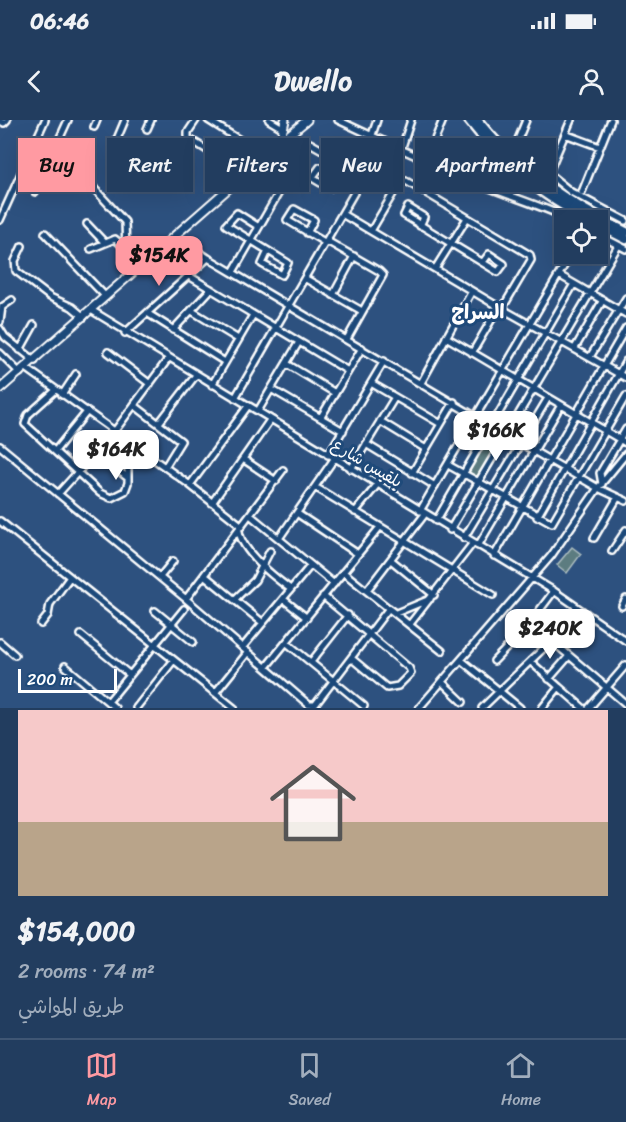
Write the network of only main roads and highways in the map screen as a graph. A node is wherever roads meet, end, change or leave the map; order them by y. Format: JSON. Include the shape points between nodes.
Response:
{"nodes":[{"id":1,"x":308,"y":120,"type":"edge"},
{"id":2,"x":469,"y":120,"type":"edge"},
{"id":3,"x":477,"y":120,"type":"edge"},
{"id":4,"x":285,"y":123,"type":"edge"},
{"id":5,"x":278,"y":138,"type":"edge"},
{"id":6,"x":285,"y":138,"type":"edge"},
{"id":7,"x":225,"y":192,"type":"edge"},
{"id":8,"x":575,"y":210,"type":"edge"},
{"id":9,"x":608,"y":230,"type":"edge"},
{"id":10,"x":626,"y":232,"type":"edge"},
{"id":11,"x":626,"y":239,"type":"edge"},
{"id":12,"x":0,"y":389,"type":"edge"}],
"edges":[{"from":1,"to":6,"type":"main road"},
{"from":2,"to":8,"type":"highway","via":[[530,181]]},
{"from":3,"to":10,"type":"highway","via":[[534,177],[584,211]]},
{"from":4,"to":5,"type":"main road"},
{"from":7,"to":12,"type":"main road"},
{"from":9,"to":11,"type":"highway"}]}
